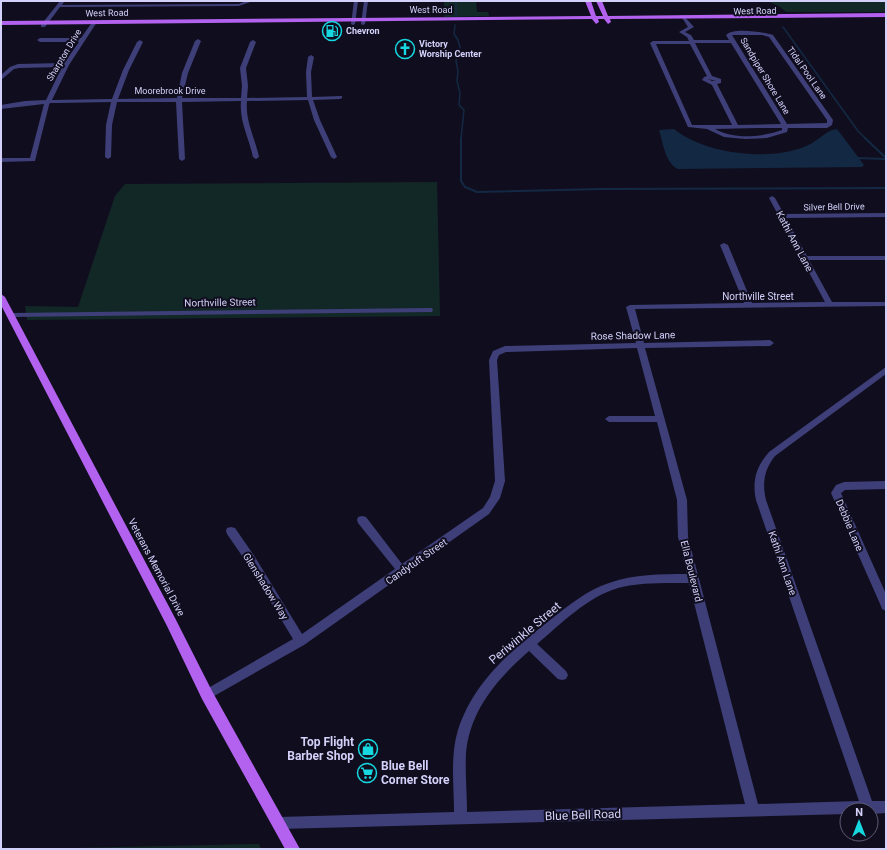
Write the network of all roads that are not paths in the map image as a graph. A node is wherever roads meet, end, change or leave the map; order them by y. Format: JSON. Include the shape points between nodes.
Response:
{"nodes":[{"id":1,"x":63,"y":1,"type":"edge"},
{"id":2,"x":250,"y":1,"type":"edge"},
{"id":3,"x":356,"y":1,"type":"edge"},
{"id":4,"x":366,"y":1,"type":"edge"},
{"id":5,"x":588,"y":1,"type":"edge"},
{"id":6,"x":599,"y":1,"type":"edge"},
{"id":7,"x":59,"y":6,"type":"junction"},
{"id":8,"x":886,"y":15,"type":"edge"},
{"id":9,"x":818,"y":18,"type":"junction"},
{"id":10,"x":607,"y":19,"type":"junction"},
{"id":11,"x":685,"y":19,"type":"junction"},
{"id":12,"x":886,"y":19,"type":"edge"},
{"id":13,"x":595,"y":20,"type":"junction"},
{"id":14,"x":353,"y":21,"type":"junction"},
{"id":15,"x":363,"y":21,"type":"junction"},
{"id":16,"x":1,"y":23,"type":"edge"},
{"id":17,"x":44,"y":24,"type":"junction"},
{"id":18,"x":93,"y":24,"type":"junction"},
{"id":19,"x":1,"y":27,"type":"edge"},
{"id":20,"x":730,"y":34,"type":"joint"},
{"id":21,"x":40,"y":40,"type":"dead end"},
{"id":22,"x":83,"y":40,"type":"junction"},
{"id":23,"x":198,"y":41,"type":"dead end"},
{"id":24,"x":733,"y":41,"type":"junction"},
{"id":25,"x":140,"y":42,"type":"dead end"},
{"id":26,"x":253,"y":42,"type":"dead end"},
{"id":27,"x":692,"y":42,"type":"junction"},
{"id":28,"x":311,"y":57,"type":"dead end"},
{"id":29,"x":66,"y":65,"type":"junction"},
{"id":30,"x":1,"y":78,"type":"edge"},
{"id":31,"x":340,"y":97,"type":"dead end"},
{"id":32,"x":309,"y":99,"type":"junction"},
{"id":33,"x":179,"y":100,"type":"junction"},
{"id":34,"x":244,"y":100,"type":"junction"},
{"id":35,"x":48,"y":101,"type":"junction"},
{"id":36,"x":114,"y":101,"type":"junction"},
{"id":37,"x":1,"y":107,"type":"edge"},
{"id":38,"x":736,"y":126,"type":"junction"},
{"id":39,"x":785,"y":126,"type":"junction"},
{"id":40,"x":707,"y":127,"type":"junction"},
{"id":41,"x":108,"y":157,"type":"dead end"},
{"id":42,"x":256,"y":157,"type":"dead end"},
{"id":43,"x":334,"y":157,"type":"dead end"},
{"id":44,"x":182,"y":159,"type":"dead end"},
{"id":45,"x":1,"y":160,"type":"edge"},
{"id":46,"x":772,"y":198,"type":"dead end"},
{"id":47,"x":782,"y":216,"type":"junction"},
{"id":48,"x":886,"y":216,"type":"edge"},
{"id":49,"x":724,"y":245,"type":"dead end"},
{"id":50,"x":804,"y":258,"type":"junction"},
{"id":51,"x":886,"y":258,"type":"edge"},
{"id":52,"x":1,"y":296,"type":"edge"},
{"id":53,"x":886,"y":304,"type":"edge"},
{"id":54,"x":830,"y":305,"type":"junction"},
{"id":55,"x":749,"y":306,"type":"junction"},
{"id":56,"x":630,"y":308,"type":"joint"},
{"id":57,"x":429,"y":310,"type":"dead end"},
{"id":58,"x":11,"y":315,"type":"junction"},
{"id":59,"x":770,"y":344,"type":"dead end"},
{"id":60,"x":642,"y":346,"type":"junction"},
{"id":61,"x":496,"y":353,"type":"joint"},
{"id":62,"x":886,"y":370,"type":"edge"},
{"id":63,"x":661,"y":418,"type":"junction"},
{"id":64,"x":609,"y":419,"type":"dead end"},
{"id":65,"x":886,"y":484,"type":"edge"},
{"id":66,"x":362,"y":520,"type":"dead end"},
{"id":67,"x":231,"y":531,"type":"dead end"},
{"id":68,"x":402,"y":571,"type":"junction"},
{"id":69,"x":693,"y":578,"type":"junction"},
{"id":70,"x":886,"y":606,"type":"edge"},
{"id":71,"x":300,"y":641,"type":"junction"},
{"id":72,"x":529,"y":644,"type":"junction"},
{"id":73,"x":562,"y":675,"type":"dead end"},
{"id":74,"x":207,"y":695,"type":"junction"},
{"id":75,"x":866,"y":802,"type":"edge"},
{"id":76,"x":839,"y":809,"type":"edge"},
{"id":77,"x":753,"y":811,"type":"junction"},
{"id":78,"x":461,"y":818,"type":"junction"},
{"id":79,"x":279,"y":823,"type":"junction"},
{"id":80,"x":293,"y":849,"type":"edge"}],
"edges":[{"from":1,"to":7,"type":"street"},
{"from":2,"to":7,"type":"street","via":[[239,5]]},
{"from":3,"to":14,"type":"street"},
{"from":4,"to":15,"type":"street"},
{"from":5,"to":13,"type":"main road"},
{"from":6,"to":10,"type":"main road"},
{"from":7,"to":17,"type":"street"},
{"from":8,"to":9,"type":"main road","name":"West Road"},
{"from":9,"to":11,"type":"main road","name":"West Road"},
{"from":9,"to":12,"type":"main road","name":"West Road"},
{"from":10,"to":11,"type":"main road","name":"West Road"},
{"from":10,"to":13,"type":"main road","name":"West Road"},
{"from":11,"to":27,"type":"street","via":[[683,22]]},
{"from":13,"to":15,"type":"main road","name":"West Road"},
{"from":14,"to":15,"type":"main road","name":"West Road"},
{"from":14,"to":18,"type":"main road","name":"West Road"},
{"from":16,"to":17,"type":"main road","name":"West Road"},
{"from":17,"to":18,"type":"main road","name":"West Road"},
{"from":17,"to":19,"type":"main road","name":"West Road"},
{"from":18,"to":22,"type":"street","name":"Sharpton Drive"},
{"from":20,"to":24,"type":"street","name":"Sandpiper Shore Lane"},
{"from":20,"to":39,"type":"street","name":"Tidal Pool Lane","via":[[771,36],[830,120],[827,126]]},
{"from":21,"to":22,"type":"street"},
{"from":22,"to":29,"type":"street","name":"Sharpton Drive"},
{"from":23,"to":33,"type":"street","via":[[185,73]]},
{"from":24,"to":27,"type":"street"},
{"from":24,"to":39,"type":"street","name":"Sandpiper Shore Lane"},
{"from":25,"to":36,"type":"street","via":[[118,86]]},
{"from":26,"to":34,"type":"street","via":[[243,68]]},
{"from":27,"to":38,"type":"street","via":[[710,77],[719,80],[714,84]]},
{"from":27,"to":40,"type":"street","via":[[652,44],[690,126]]},
{"from":28,"to":32,"type":"street","via":[[307,79]]},
{"from":29,"to":30,"type":"street","via":[[18,66]]},
{"from":29,"to":35,"type":"street","name":"Sharpton Drive"},
{"from":31,"to":32,"type":"street","name":"Moorebrook Drive"},
{"from":32,"to":34,"type":"street","name":"Moorebrook Drive"},
{"from":32,"to":43,"type":"street"},
{"from":33,"to":34,"type":"street","name":"Moorebrook Drive"},
{"from":33,"to":36,"type":"street","name":"Moorebrook Drive"},
{"from":33,"to":44,"type":"street"},
{"from":34,"to":42,"type":"street","via":[[245,121]]},
{"from":35,"to":36,"type":"street","name":"Moorebrook Drive"},
{"from":35,"to":37,"type":"street","name":"Moorebrook Drive"},
{"from":35,"to":45,"type":"street","name":"Sharpton Drive","via":[[33,160]]},
{"from":36,"to":41,"type":"street"},
{"from":38,"to":39,"type":"street"},
{"from":38,"to":40,"type":"street"},
{"from":39,"to":40,"type":"street","via":[[785,131],[775,135],[754,137],[728,135]]},
{"from":46,"to":47,"type":"street","name":"Kathi Ann Lane"},
{"from":47,"to":48,"type":"street","name":"Silver Bell Drive"},
{"from":47,"to":50,"type":"street","name":"Kathi Ann Lane"},
{"from":49,"to":55,"type":"street"},
{"from":50,"to":51,"type":"street"},
{"from":50,"to":54,"type":"street","name":"Kathi Ann Lane"},
{"from":52,"to":58,"type":"main road","name":"Veterans Memorial Drive"},
{"from":53,"to":54,"type":"street","name":"Northville Street"},
{"from":54,"to":55,"type":"street","name":"Northville Street"},
{"from":55,"to":56,"type":"street","name":"Northville Street"},
{"from":56,"to":60,"type":"street","name":"Ella Boulevard"},
{"from":57,"to":58,"type":"street","name":"Northville Street"},
{"from":58,"to":74,"type":"main road","name":"Veterans Memorial Drive"},
{"from":59,"to":60,"type":"street","name":"Rose Shadow Lane"},
{"from":60,"to":61,"type":"street","name":"Rose Shadow Lane","via":[[514,348]]},
{"from":60,"to":63,"type":"street","name":"Ella Boulevard"},
{"from":61,"to":68,"type":"street","name":"Candytuft Street","via":[[493,360],[500,482],[495,498],[486,511]]},
{"from":62,"to":75,"type":"street","name":"Kathi Ann Lane","via":[[775,451],[762,467],[758,482],[761,500]]},
{"from":63,"to":64,"type":"street"},
{"from":63,"to":69,"type":"street","name":"Ella Boulevard","via":[[682,500],[683,537]]},
{"from":65,"to":70,"type":"street","name":"Debbie Lane","via":[[844,486],[836,493]]},
{"from":66,"to":68,"type":"street"},
{"from":67,"to":71,"type":"street","name":"Glenshadow Way"},
{"from":68,"to":71,"type":"street","name":"Candytuft Street"},
{"from":69,"to":72,"type":"street","name":"Periwinkle Street","via":[[634,581],[609,587],[596,593]]},
{"from":69,"to":77,"type":"street","name":"Ella Boulevard"},
{"from":71,"to":74,"type":"street","name":"Candytuft Street"},
{"from":72,"to":73,"type":"street"},
{"from":72,"to":78,"type":"street","name":"Periwinkle Street","via":[[502,667],[470,711],[463,732],[460,759]]},
{"from":74,"to":79,"type":"main road","name":"Veterans Memorial Drive"},
{"from":76,"to":77,"type":"street","name":"Blue Bell Road"},
{"from":77,"to":78,"type":"street","name":"Blue Bell Road"},
{"from":78,"to":79,"type":"street","name":"Blue Bell Road"},
{"from":79,"to":80,"type":"main road","name":"Veterans Memorial Drive"}]}
